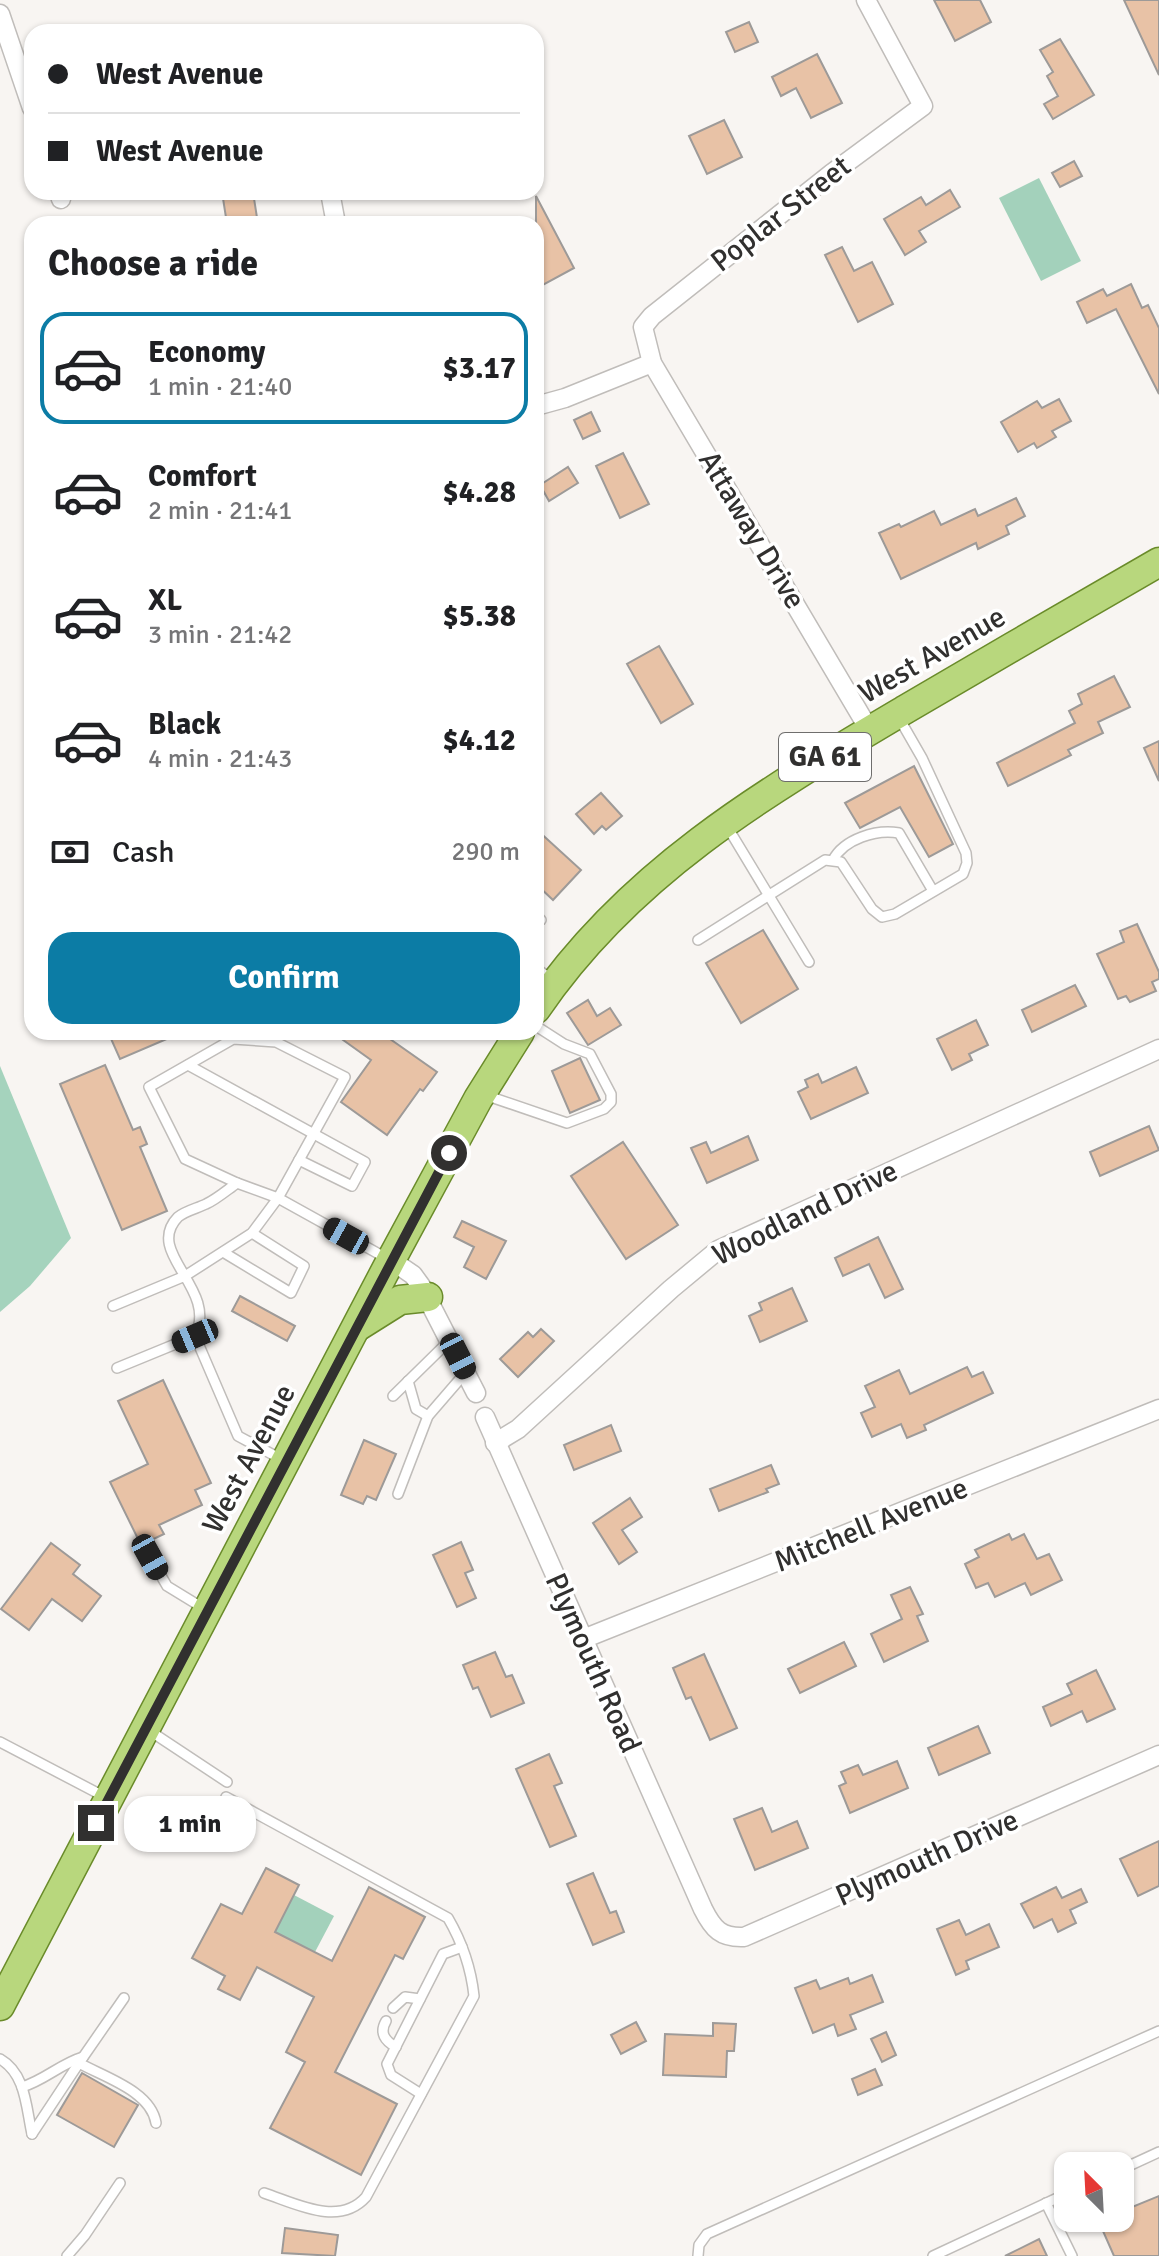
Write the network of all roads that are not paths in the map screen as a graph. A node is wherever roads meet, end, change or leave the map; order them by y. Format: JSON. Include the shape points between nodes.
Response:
{"nodes":[{"id":1,"x":866,"y":0,"type":"edge"},
{"id":2,"x":0,"y":14,"type":"edge"},
{"id":3,"x":24,"y":84,"type":"edge"},
{"id":4,"x":643,"y":327,"type":"joint"},
{"id":5,"x":652,"y":363,"type":"junction"},
{"id":6,"x":544,"y":404,"type":"edge"},
{"id":7,"x":1159,"y":562,"type":"edge"},
{"id":8,"x":896,"y":715,"type":"junction"},
{"id":9,"x":870,"y":731,"type":"junction"},
{"id":10,"x":724,"y":821,"type":"junction"},
{"id":11,"x":833,"y":860,"type":"junction"},
{"id":12,"x":933,"y":891,"type":"junction"},
{"id":13,"x":768,"y":894,"type":"junction"},
{"id":14,"x":698,"y":940,"type":"dead end"},
{"id":15,"x":809,"y":962,"type":"dead end"},
{"id":16,"x":545,"y":975,"type":"edge"},
{"id":17,"x":544,"y":1031,"type":"edge"},
{"id":18,"x":231,"y":1040,"type":"edge"},
{"id":19,"x":261,"y":1040,"type":"edge"},
{"id":20,"x":515,"y":1040,"type":"edge"},
{"id":21,"x":1159,"y":1049,"type":"edge"},
{"id":22,"x":188,"y":1065,"type":"junction"},
{"id":23,"x":482,"y":1093,"type":"junction"},
{"id":24,"x":313,"y":1134,"type":"junction"},
{"id":25,"x":299,"y":1160,"type":"junction"},
{"id":26,"x":237,"y":1183,"type":"junction"},
{"id":27,"x":278,"y":1198,"type":"junction"},
{"id":28,"x":252,"y":1233,"type":"junction"},
{"id":29,"x":223,"y":1252,"type":"junction"},
{"id":30,"x":391,"y":1260,"type":"junction"},
{"id":31,"x":185,"y":1276,"type":"junction"},
{"id":32,"x":428,"y":1297,"type":"junction"},
{"id":33,"x":113,"y":1306,"type":"dead end"},
{"id":34,"x":356,"y":1327,"type":"junction"},
{"id":35,"x":195,"y":1336,"type":"junction"},
{"id":36,"x":450,"y":1340,"type":"junction"},
{"id":37,"x":117,"y":1368,"type":"dead end"},
{"id":38,"x":466,"y":1372,"type":"junction"},
{"id":39,"x":408,"y":1381,"type":"junction"},
{"id":40,"x":476,"y":1393,"type":"dead end"},
{"id":41,"x":393,"y":1396,"type":"dead end"},
{"id":42,"x":1159,"y":1409,"type":"edge"},
{"id":43,"x":428,"y":1416,"type":"junction"},
{"id":44,"x":485,"y":1417,"type":"dead end"},
{"id":45,"x":495,"y":1443,"type":"junction"},
{"id":46,"x":286,"y":1462,"type":"junction"},
{"id":47,"x":398,"y":1494,"type":"dead end"},
{"id":48,"x":150,"y":1557,"type":"dead end"},
{"id":49,"x":208,"y":1610,"type":"junction"},
{"id":50,"x":583,"y":1639,"type":"junction"},
{"id":51,"x":145,"y":1728,"type":"junction"},
{"id":52,"x":0,"y":1742,"type":"edge"},
{"id":53,"x":1159,"y":1755,"type":"edge"},
{"id":54,"x":227,"y":1782,"type":"dead end"},
{"id":55,"x":226,"y":1797,"type":"dead end"},
{"id":56,"x":108,"y":1799,"type":"junction"},
{"id":57,"x":703,"y":1909,"type":"joint"},
{"id":58,"x":462,"y":1947,"type":"junction"},
{"id":59,"x":124,"y":1998,"type":"dead end"},
{"id":60,"x":420,"y":1999,"type":"junction"},
{"id":61,"x":0,"y":2006,"type":"edge"},
{"id":62,"x":393,"y":2008,"type":"dead end"},
{"id":63,"x":386,"y":2021,"type":"dead end"},
{"id":64,"x":1159,"y":2031,"type":"edge"},
{"id":65,"x":396,"y":2047,"type":"junction"},
{"id":66,"x":0,"y":2059,"type":"edge"},
{"id":67,"x":81,"y":2060,"type":"junction"},
{"id":68,"x":22,"y":2087,"type":"junction"},
{"id":69,"x":421,"y":2094,"type":"junction"},
{"id":70,"x":156,"y":2123,"type":"dead end"},
{"id":71,"x":1159,"y":2152,"type":"edge"},
{"id":72,"x":1134,"y":2164,"type":"edge"},
{"id":73,"x":120,"y":2183,"type":"dead end"},
{"id":74,"x":264,"y":2193,"type":"dead end"},
{"id":75,"x":1054,"y":2199,"type":"edge"},
{"id":76,"x":1046,"y":2203,"type":"junction"},
{"id":77,"x":949,"y":2253,"type":"edge"},
{"id":78,"x":67,"y":2256,"type":"edge"},
{"id":79,"x":698,"y":2256,"type":"edge"},
{"id":80,"x":933,"y":2256,"type":"edge"},
{"id":81,"x":1072,"y":2256,"type":"edge"}],
"edges":[{"from":1,"to":4,"type":"street","name":"Poplar Street","via":[[923,106]]},
{"from":2,"to":3,"type":"street"},
{"from":4,"to":5,"type":"street","name":"Attaway Drive"},
{"from":5,"to":6,"type":"street"},
{"from":5,"to":9,"type":"street","name":"Attaway Drive"},
{"from":7,"to":8,"type":"main road","name":"West Avenue","number":"GA 61"},
{"from":8,"to":9,"type":"main road","name":"West Avenue","number":"GA 61"},
{"from":8,"to":12,"type":"lane","via":[[966,853],[963,874]]},
{"from":9,"to":10,"type":"main road","name":"West Avenue","number":"GA 61"},
{"from":10,"to":13,"type":"lane"},
{"from":10,"to":16,"type":"main road","name":"West Avenue","number":"GA 61"},
{"from":11,"to":12,"type":"lane","via":[[841,862],[882,917]]},
{"from":11,"to":12,"type":"lane","via":[[849,842],[880,832],[899,833]]},
{"from":11,"to":13,"type":"lane"},
{"from":13,"to":14,"type":"lane"},
{"from":13,"to":15,"type":"lane"},
{"from":17,"to":23,"type":"lane","via":[[590,1054],[611,1094],[604,1109],[567,1123]]},
{"from":18,"to":22,"type":"lane"},
{"from":19,"to":24,"type":"lane","via":[[276,1042],[345,1077]]},
{"from":20,"to":23,"type":"main road","name":"West Avenue"},
{"from":21,"to":45,"type":"street","name":"Woodland Drive","via":[[718,1250],[518,1429]]},
{"from":22,"to":24,"type":"lane"},
{"from":22,"to":26,"type":"lane","via":[[149,1087],[185,1159]]},
{"from":23,"to":30,"type":"main road","name":"West Avenue"},
{"from":24,"to":25,"type":"lane"},
{"from":24,"to":25,"type":"lane","via":[[365,1162],[352,1186]]},
{"from":25,"to":27,"type":"lane"},
{"from":26,"to":27,"type":"lane"},
{"from":26,"to":31,"type":"lane","via":[[179,1216],[168,1233],[169,1248]]},
{"from":27,"to":28,"type":"lane"},
{"from":27,"to":30,"type":"lane"},
{"from":28,"to":29,"type":"lane"},
{"from":28,"to":29,"type":"lane","via":[[304,1266],[291,1293]]},
{"from":29,"to":31,"type":"lane"},
{"from":30,"to":32,"type":"street","via":[[413,1275]]},
{"from":30,"to":34,"type":"main road","name":"West Avenue"},
{"from":31,"to":33,"type":"lane"},
{"from":31,"to":35,"type":"lane","via":[[199,1301],[201,1323]]},
{"from":32,"to":34,"type":"main road","via":[[400,1300]]},
{"from":32,"to":36,"type":"street"},
{"from":34,"to":46,"type":"main road","name":"West Avenue"},
{"from":35,"to":37,"type":"lane"},
{"from":35,"to":46,"type":"lane","via":[[238,1436]]},
{"from":36,"to":38,"type":"street"},
{"from":36,"to":39,"type":"lane"},
{"from":38,"to":40,"type":"street"},
{"from":38,"to":43,"type":"lane"},
{"from":39,"to":41,"type":"lane"},
{"from":39,"to":43,"type":"lane","via":[[416,1409]]},
{"from":42,"to":50,"type":"street","name":"Mitchell Avenue"},
{"from":43,"to":47,"type":"lane"},
{"from":44,"to":45,"type":"street","name":"Plymouth Road"},
{"from":45,"to":50,"type":"street","name":"Plymouth Road"},
{"from":46,"to":49,"type":"main road","name":"West Avenue"},
{"from":48,"to":49,"type":"lane","via":[[167,1586]]},
{"from":49,"to":51,"type":"main road","name":"West Avenue"},
{"from":50,"to":57,"type":"street","name":"Plymouth Road"},
{"from":51,"to":54,"type":"lane"},
{"from":51,"to":56,"type":"main road","name":"West Avenue"},
{"from":52,"to":56,"type":"lane"},
{"from":53,"to":57,"type":"street","name":"Plymouth Drive","via":[[744,1937],[720,1933]]},
{"from":55,"to":58,"type":"lane","via":[[429,1905],[448,1918]]},
{"from":56,"to":61,"type":"main road","name":"West Avenue","via":[[12,1972]]},
{"from":58,"to":60,"type":"lane","via":[[443,1954]]},
{"from":58,"to":69,"type":"lane","via":[[474,1996]]},
{"from":59,"to":67,"type":"lane"},
{"from":60,"to":62,"type":"lane","via":[[405,1997]]},
{"from":60,"to":65,"type":"lane"},
{"from":63,"to":65,"type":"lane","via":[[383,2035]]},
{"from":64,"to":79,"type":"lane","via":[[707,2234]]},
{"from":65,"to":69,"type":"lane","via":[[387,2064],[391,2075]]},
{"from":66,"to":68,"type":"lane","via":[[14,2070]]},
{"from":67,"to":68,"type":"lane","via":[[60,2065]]},
{"from":67,"to":68,"type":"lane","via":[[32,2134]]},
{"from":67,"to":70,"type":"lane","via":[[144,2100]]},
{"from":69,"to":74,"type":"lane","via":[[356,2208],[343,2213],[317,2210]]},
{"from":71,"to":72,"type":"lane"},
{"from":73,"to":78,"type":"lane"},
{"from":75,"to":76,"type":"lane"},
{"from":76,"to":77,"type":"lane"},
{"from":76,"to":81,"type":"lane"},
{"from":77,"to":80,"type":"lane"}]}
